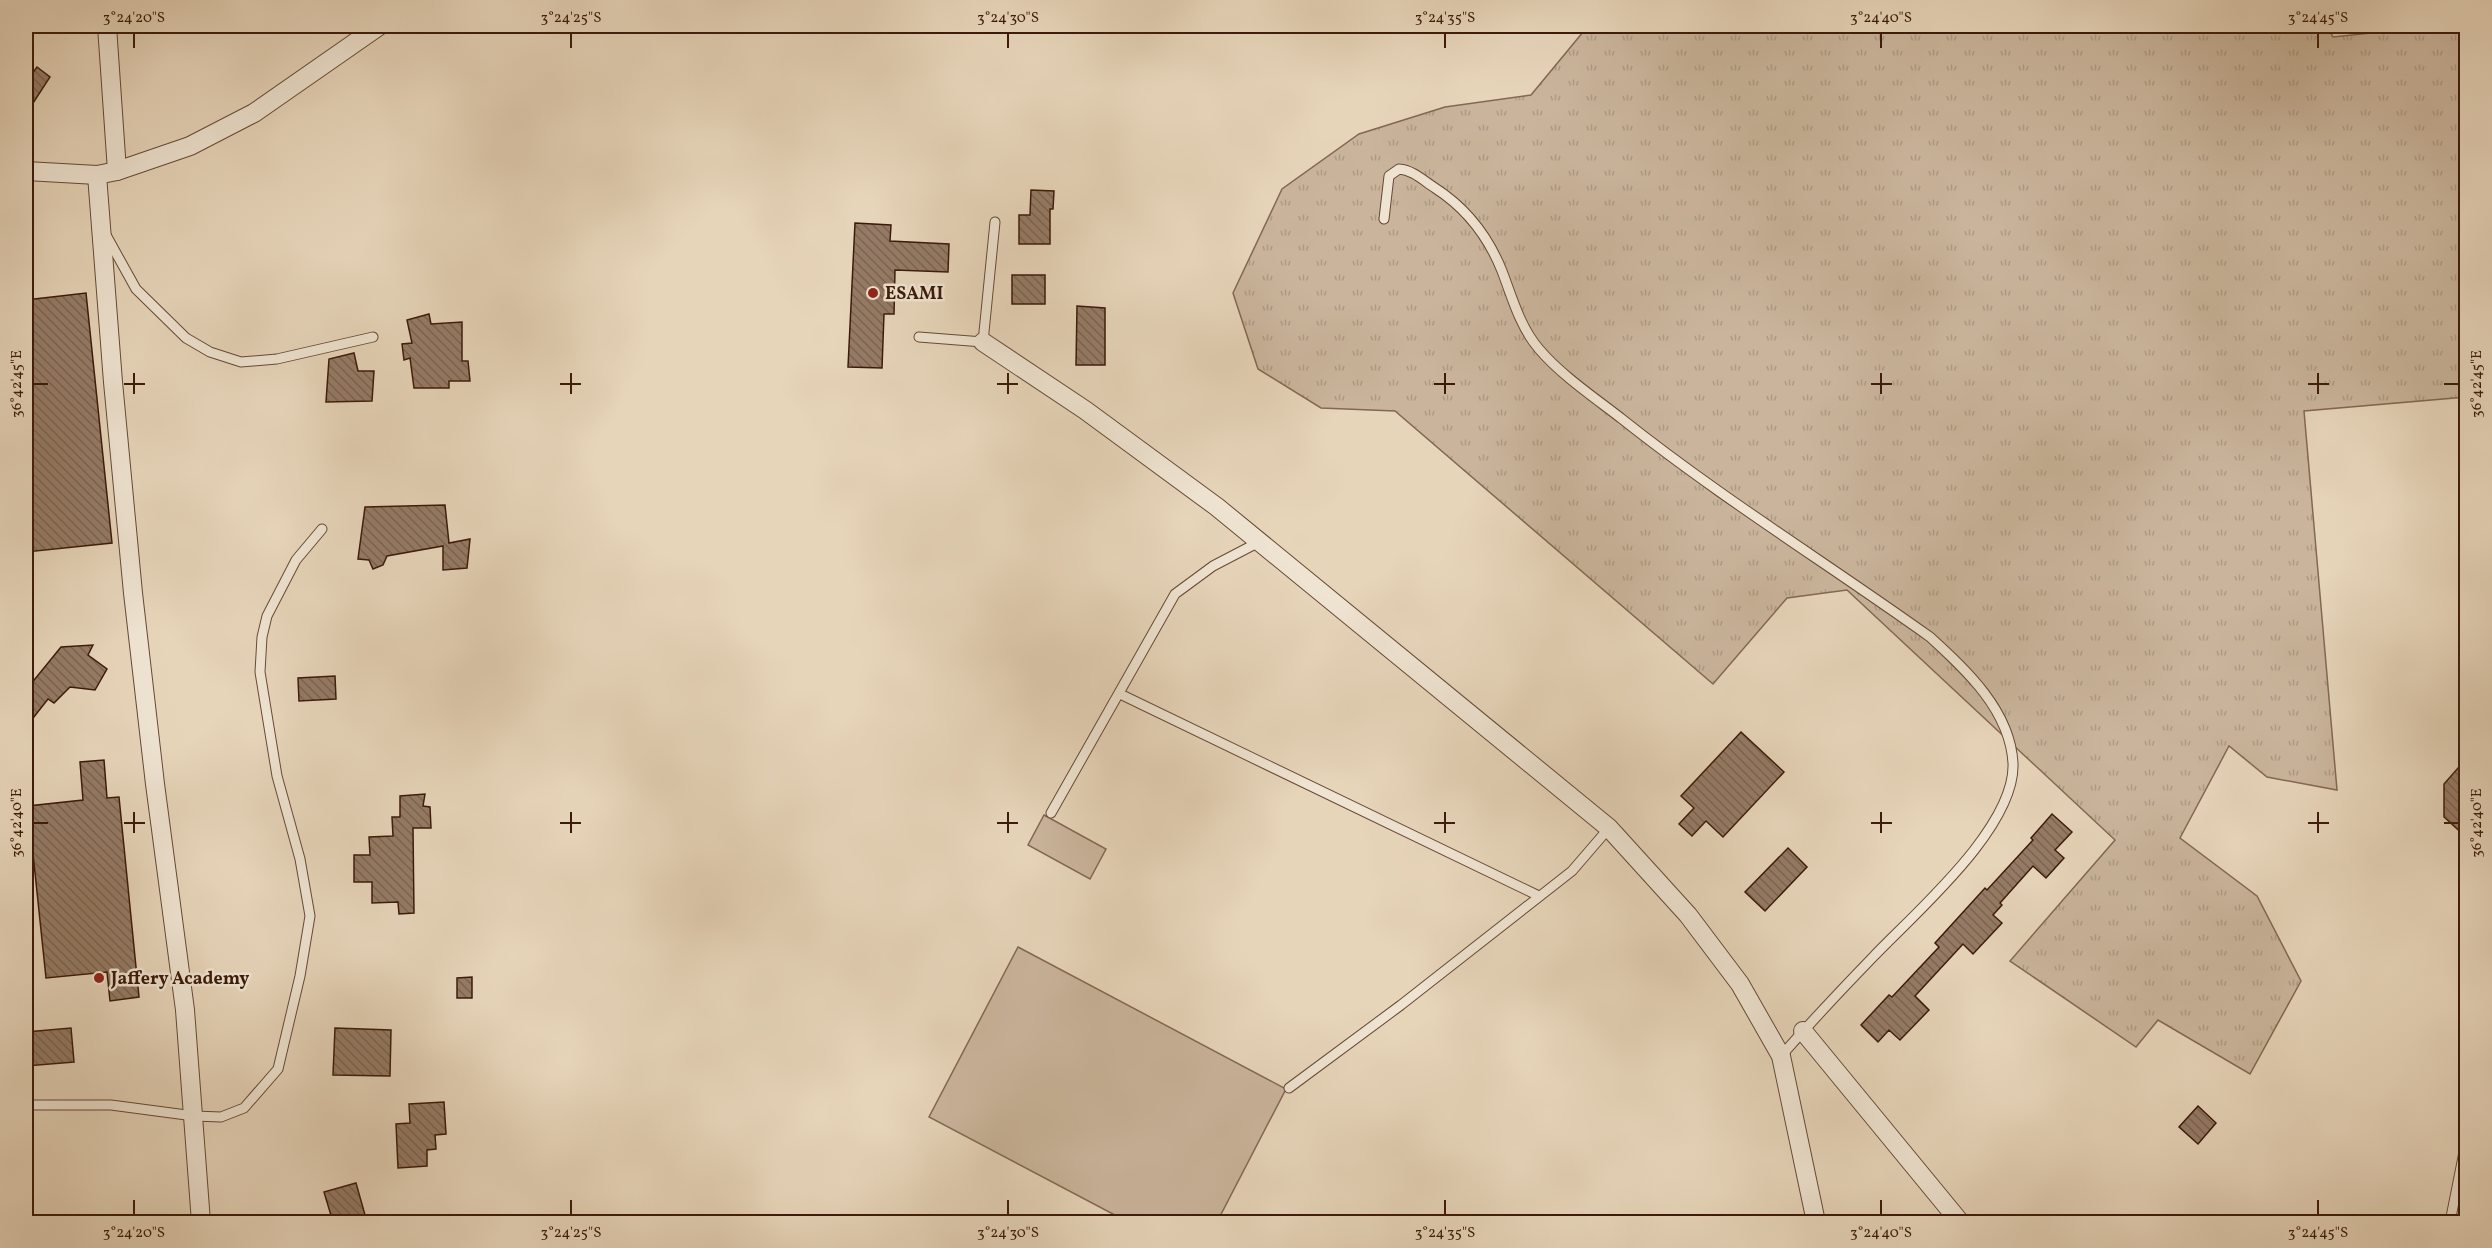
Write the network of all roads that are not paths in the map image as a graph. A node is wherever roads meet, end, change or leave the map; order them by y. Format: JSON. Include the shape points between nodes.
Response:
{"nodes":[{"id":1,"x":107,"y":26,"type":"edge"},
{"id":2,"x":379,"y":26,"type":"edge"},
{"id":3,"x":26,"y":171,"type":"edge"},
{"id":4,"x":117,"y":171,"type":"junction"},
{"id":5,"x":97,"y":175,"type":"junction"},
{"id":6,"x":1384,"y":219,"type":"dead end"},
{"id":7,"x":995,"y":222,"type":"dead end"},
{"id":8,"x":102,"y":228,"type":"junction"},
{"id":9,"x":373,"y":337,"type":"dead end"},
{"id":10,"x":919,"y":337,"type":"dead end"},
{"id":11,"x":983,"y":342,"type":"junction"},
{"id":12,"x":322,"y":529,"type":"dead end"},
{"id":13,"x":1261,"y":541,"type":"junction"},
{"id":14,"x":1120,"y":694,"type":"junction"},
{"id":15,"x":1051,"y":813,"type":"dead end"},
{"id":16,"x":1609,"y":828,"type":"junction"},
{"id":17,"x":1539,"y":896,"type":"junction"},
{"id":18,"x":1803,"y":1031,"type":"junction"},
{"id":19,"x":1781,"y":1056,"type":"junction"},
{"id":20,"x":1289,"y":1088,"type":"dead end"},
{"id":21,"x":26,"y":1105,"type":"edge"},
{"id":22,"x":194,"y":1116,"type":"junction"},
{"id":23,"x":2466,"y":1142,"type":"edge"},
{"id":24,"x":201,"y":1222,"type":"edge"},
{"id":25,"x":1816,"y":1222,"type":"edge"},
{"id":26,"x":1960,"y":1222,"type":"edge"},
{"id":27,"x":2450,"y":1222,"type":"edge"}],
"edges":[{"from":1,"to":4,"type":"street"},
{"from":2,"to":4,"type":"street","via":[[254,113],[190,146]]},
{"from":3,"to":5,"type":"street"},
{"from":4,"to":5,"type":"street"},
{"from":5,"to":8,"type":"street"},
{"from":6,"to":18,"type":"lane","via":[[1389,176],[1399,169],[1412,172],[1460,206],[1487,242],[1538,348],[1655,446],[1930,637],[1967,670],[2006,732],[2012,773],[1997,816],[1965,862]]},
{"from":7,"to":11,"type":"lane"},
{"from":8,"to":9,"type":"lane","via":[[136,289],[186,338],[210,352],[241,362],[277,359]]},
{"from":8,"to":22,"type":"street","via":[[133,592],[185,1010]]},
{"from":10,"to":11,"type":"lane"},
{"from":11,"to":13,"type":"street","via":[[1149,455]]},
{"from":12,"to":22,"type":"lane","via":[[296,560],[267,616],[260,672],[276,776],[300,859],[310,916],[300,976],[278,1069],[244,1108],[221,1117]]},
{"from":13,"to":14,"type":"lane","via":[[1213,566],[1175,594]]},
{"from":13,"to":16,"type":"street"},
{"from":14,"to":15,"type":"lane"},
{"from":14,"to":17,"type":"lane"},
{"from":16,"to":17,"type":"lane","via":[[1572,871]]},
{"from":16,"to":19,"type":"street","via":[[1694,923],[1740,984]]},
{"from":17,"to":20,"type":"lane"},
{"from":18,"to":19,"type":"lane"},
{"from":18,"to":26,"type":"street"},
{"from":19,"to":25,"type":"street"},
{"from":21,"to":22,"type":"lane","via":[[111,1106]]},
{"from":22,"to":24,"type":"street"},
{"from":23,"to":27,"type":"lane"}]}
